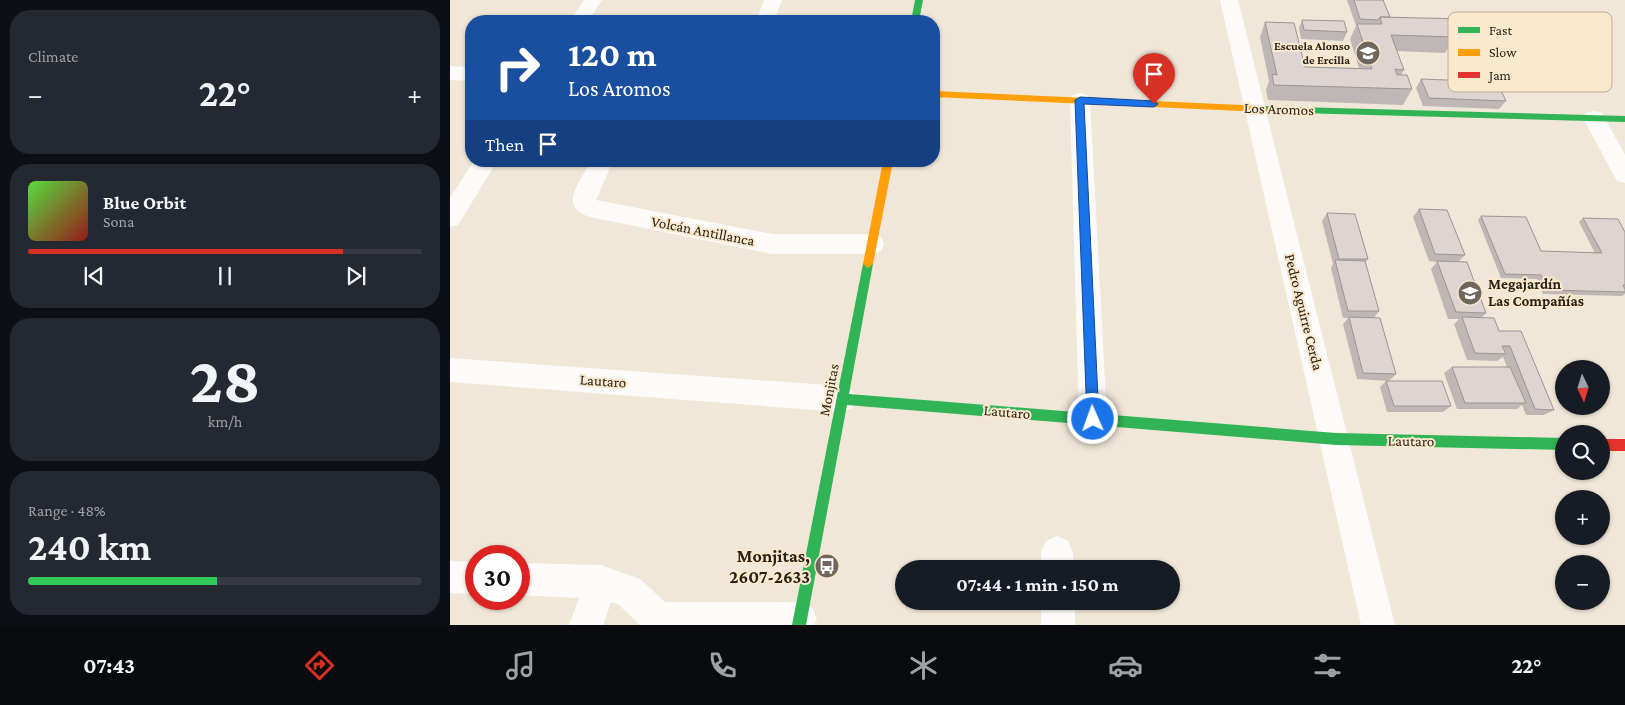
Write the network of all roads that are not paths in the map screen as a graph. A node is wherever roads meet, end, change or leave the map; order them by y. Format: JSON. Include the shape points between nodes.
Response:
{"nodes":[{"id":1,"x":593,"y":0,"type":"edge"},
{"id":2,"x":773,"y":0,"type":"edge"},
{"id":3,"x":919,"y":0,"type":"edge"},
{"id":4,"x":1229,"y":0,"type":"edge"},
{"id":5,"x":583,"y":15,"type":"edge"},
{"id":6,"x":767,"y":15,"type":"edge"},
{"id":7,"x":916,"y":15,"type":"edge"},
{"id":8,"x":450,"y":73,"type":"edge"},
{"id":9,"x":465,"y":74,"type":"edge"},
{"id":10,"x":940,"y":94,"type":"edge"},
{"id":11,"x":1080,"y":100,"type":"junction"},
{"id":12,"x":1253,"y":108,"type":"junction"},
{"id":13,"x":1594,"y":118,"type":"junction"},
{"id":14,"x":1625,"y":119,"type":"edge"},
{"id":15,"x":482,"y":167,"type":"edge"},
{"id":16,"x":599,"y":167,"type":"edge"},
{"id":17,"x":887,"y":167,"type":"edge"},
{"id":18,"x":1625,"y":175,"type":"edge"},
{"id":19,"x":450,"y":218,"type":"edge"},
{"id":20,"x":872,"y":244,"type":"junction"},
{"id":21,"x":450,"y":370,"type":"edge"},
{"id":22,"x":842,"y":399,"type":"junction"},
{"id":23,"x":1093,"y":419,"type":"junction"},
{"id":24,"x":1336,"y":439,"type":"junction"},
{"id":25,"x":1555,"y":444,"type":"edge"},
{"id":26,"x":1610,"y":445,"type":"edge"},
{"id":27,"x":1625,"y":445,"type":"edge"},
{"id":28,"x":450,"y":577,"type":"edge"},
{"id":29,"x":465,"y":578,"type":"edge"},
{"id":30,"x":530,"y":579,"type":"edge"},
{"id":31,"x":601,"y":582,"type":"junction"},
{"id":32,"x":1058,"y":610,"type":"edge"},
{"id":33,"x":799,"y":622,"type":"edge"},
{"id":34,"x":586,"y":625,"type":"edge"},
{"id":35,"x":1058,"y":625,"type":"edge"},
{"id":36,"x":1378,"y":625,"type":"edge"}],
"edges":[{"from":1,"to":5,"type":"street"},
{"from":2,"to":6,"type":"street"},
{"from":3,"to":7,"type":"street"},
{"from":4,"to":12,"type":"street","name":"Pedro Aguirre Cerda"},
{"from":8,"to":9,"type":"street"},
{"from":10,"to":11,"type":"street","name":"Los Aromos"},
{"from":11,"to":12,"type":"street","name":"Los Aromos"},
{"from":11,"to":23,"type":"street"},
{"from":12,"to":13,"type":"street","name":"Los Aromos"},
{"from":12,"to":24,"type":"street","name":"Pedro Aguirre Cerda"},
{"from":13,"to":14,"type":"street","name":"Los Aromos"},
{"from":13,"to":18,"type":"street"},
{"from":15,"to":19,"type":"street"},
{"from":16,"to":20,"type":"street","name":"Volcán Antillanca","via":[[584,197],[584,204],[590,208],[766,243]]},
{"from":17,"to":20,"type":"street","name":"Monjitas"},
{"from":20,"to":22,"type":"street","name":"Monjitas"},
{"from":21,"to":22,"type":"street","name":"Lautaro"},
{"from":22,"to":23,"type":"street","name":"Lautaro"},
{"from":22,"to":33,"type":"street","name":"Monjitas"},
{"from":23,"to":24,"type":"street","name":"Lautaro"},
{"from":24,"to":25,"type":"street","name":"Lautaro"},
{"from":24,"to":36,"type":"street","name":"Pedro Aguirre Cerda"},
{"from":26,"to":27,"type":"street"},
{"from":28,"to":29,"type":"street"},
{"from":30,"to":31,"type":"street"},
{"from":31,"to":33,"type":"street","via":[[628,591],[659,619]]},
{"from":31,"to":34,"type":"street"},
{"from":32,"to":35,"type":"street"}]}
